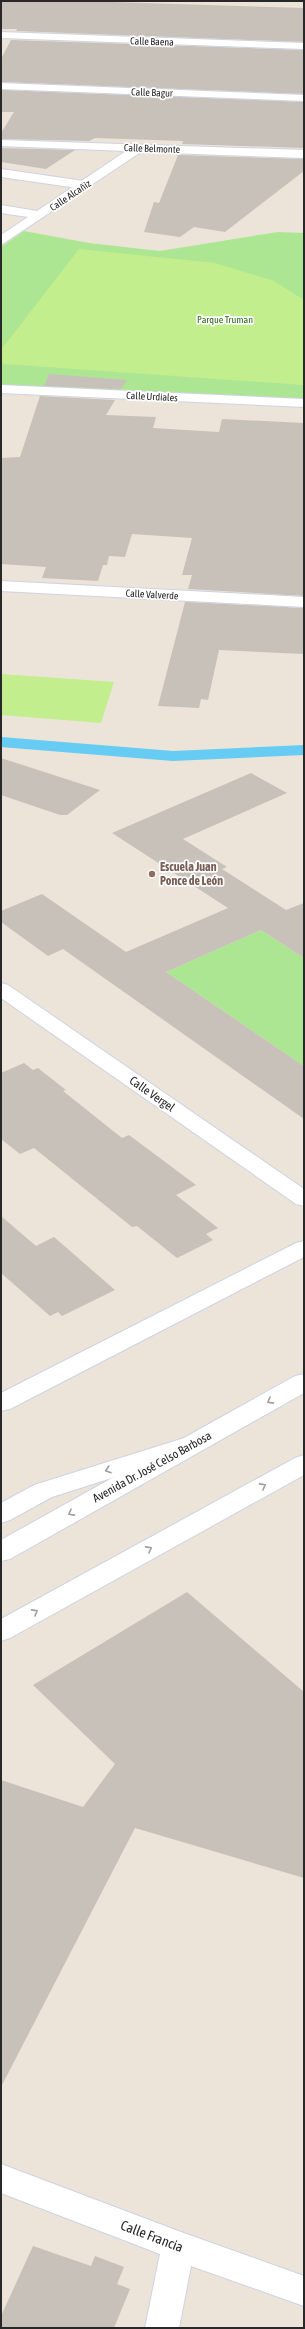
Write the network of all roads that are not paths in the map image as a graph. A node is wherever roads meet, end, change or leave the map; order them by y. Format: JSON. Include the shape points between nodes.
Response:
{"nodes":[{"id":1,"x":1,"y":35,"type":"edge"},
{"id":2,"x":304,"y":46,"type":"edge"},
{"id":3,"x":1,"y":86,"type":"edge"},
{"id":4,"x":304,"y":98,"type":"edge"},
{"id":5,"x":1,"y":143,"type":"edge"},
{"id":6,"x":138,"y":148,"type":"junction"},
{"id":7,"x":304,"y":154,"type":"edge"},
{"id":8,"x":1,"y":173,"type":"edge"},
{"id":9,"x":84,"y":185,"type":"junction"},
{"id":10,"x":1,"y":209,"type":"edge"},
{"id":11,"x":39,"y":215,"type":"junction"},
{"id":12,"x":1,"y":241,"type":"edge"},
{"id":13,"x":1,"y":389,"type":"edge"},
{"id":14,"x":304,"y":403,"type":"edge"},
{"id":15,"x":1,"y":586,"type":"edge"},
{"id":16,"x":304,"y":602,"type":"edge"},
{"id":17,"x":1,"y":989,"type":"edge"},
{"id":18,"x":304,"y":1199,"type":"edge"},
{"id":19,"x":304,"y":1248,"type":"edge"},
{"id":20,"x":304,"y":1382,"type":"edge"},
{"id":21,"x":1,"y":1403,"type":"edge"},
{"id":22,"x":199,"y":1441,"type":"junction"},
{"id":23,"x":304,"y":1464,"type":"edge"},
{"id":24,"x":1,"y":1514,"type":"edge"},
{"id":25,"x":1,"y":1552,"type":"edge"},
{"id":26,"x":1,"y":1631,"type":"edge"},
{"id":27,"x":1,"y":2178,"type":"edge"},
{"id":28,"x":178,"y":2246,"type":"junction"},
{"id":29,"x":304,"y":2291,"type":"edge"},
{"id":30,"x":162,"y":2328,"type":"edge"}],
"edges":[{"from":1,"to":2,"type":"street","name":"Calle Baena"},
{"from":3,"to":4,"type":"street","name":"Calle Bagur"},
{"from":5,"to":6,"type":"street","name":"Calle Belmonte"},
{"from":6,"to":7,"type":"street","name":"Calle Belmonte"},
{"from":6,"to":9,"type":"street","name":"Calle Alcañiz"},
{"from":8,"to":9,"type":"street"},
{"from":9,"to":11,"type":"street","name":"Calle Alcañiz"},
{"from":10,"to":11,"type":"street"},
{"from":11,"to":12,"type":"street","name":"Calle Alcañiz"},
{"from":13,"to":14,"type":"street","name":"Calle Urdiales"},
{"from":15,"to":16,"type":"street","name":"Calle Valverde"},
{"from":17,"to":18,"type":"street","name":"Calle Vergel"},
{"from":19,"to":21,"type":"street"},
{"from":20,"to":22,"type":"street","name":"Avenida Dr. José Celso Barbosa","one_way":true},
{"from":22,"to":24,"type":"street","one_way":true,"via":[[43,1491]]},
{"from":22,"to":25,"type":"street","name":"Avenida Dr. José Celso Barbosa","one_way":true},
{"from":26,"to":23,"type":"street","one_way":true},
{"from":27,"to":28,"type":"street","name":"Calle Francia"},
{"from":28,"to":29,"type":"street","name":"Calle Francia"},
{"from":28,"to":30,"type":"street"}]}
